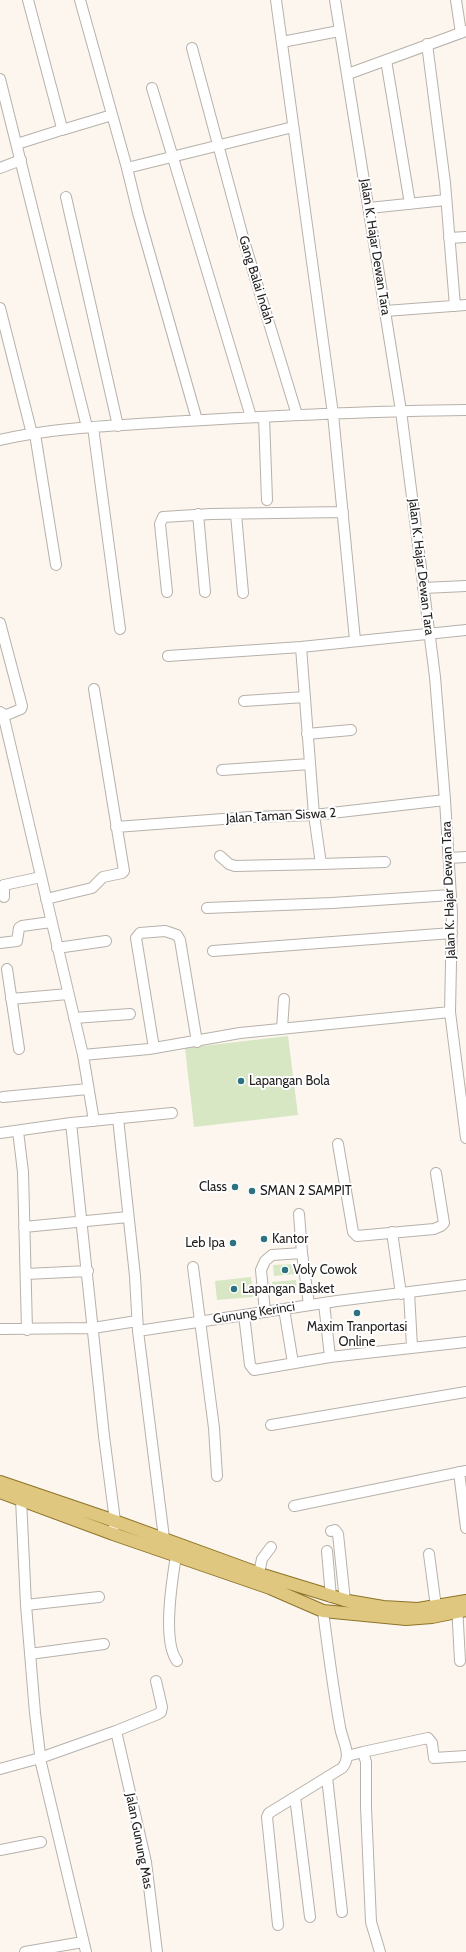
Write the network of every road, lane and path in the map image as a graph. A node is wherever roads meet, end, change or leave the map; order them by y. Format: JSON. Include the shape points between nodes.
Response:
{"nodes":[{"id":1,"x":28,"y":0,"type":"edge"},
{"id":2,"x":80,"y":0,"type":"edge"},
{"id":3,"x":276,"y":0,"type":"edge"},
{"id":4,"x":335,"y":0,"type":"edge"},
{"id":5,"x":456,"y":0,"type":"edge"},
{"id":6,"x":339,"y":32,"type":"junction"},
{"id":7,"x":463,"y":32,"type":"edge"},
{"id":8,"x":282,"y":42,"type":"junction"},
{"id":9,"x":427,"y":44,"type":"junction"},
{"id":10,"x":192,"y":48,"type":"dead end"},
{"id":11,"x":386,"y":60,"type":"junction"},
{"id":12,"x":348,"y":74,"type":"junction"},
{"id":13,"x":0,"y":80,"type":"edge"},
{"id":14,"x":152,"y":88,"type":"dead end"},
{"id":15,"x":112,"y":115,"type":"junction"},
{"id":16,"x":293,"y":127,"type":"junction"},
{"id":17,"x":62,"y":130,"type":"junction"},
{"id":18,"x":17,"y":144,"type":"junction"},
{"id":19,"x":217,"y":145,"type":"junction"},
{"id":20,"x":173,"y":156,"type":"junction"},
{"id":21,"x":21,"y":160,"type":"junction"},
{"id":22,"x":0,"y":168,"type":"edge"},
{"id":23,"x":127,"y":168,"type":"junction"},
{"id":24,"x":66,"y":198,"type":"dead end"},
{"id":25,"x":446,"y":200,"type":"junction"},
{"id":26,"x":410,"y":204,"type":"junction"},
{"id":27,"x":369,"y":208,"type":"junction"},
{"id":28,"x":466,"y":237,"type":"edge"},
{"id":29,"x":449,"y":238,"type":"junction"},
{"id":30,"x":466,"y":305,"type":"edge"},
{"id":31,"x":455,"y":306,"type":"junction"},
{"id":32,"x":0,"y":308,"type":"edge"},
{"id":33,"x":385,"y":310,"type":"junction"},
{"id":34,"x":466,"y":410,"type":"edge"},
{"id":35,"x":401,"y":411,"type":"junction"},
{"id":36,"x":333,"y":414,"type":"junction"},
{"id":37,"x":297,"y":415,"type":"junction"},
{"id":38,"x":264,"y":417,"type":"junction"},
{"id":39,"x":251,"y":418,"type":"junction"},
{"id":40,"x":197,"y":420,"type":"junction"},
{"id":41,"x":118,"y":426,"type":"junction"},
{"id":42,"x":90,"y":427,"type":"junction"},
{"id":43,"x":33,"y":434,"type":"junction"},
{"id":44,"x":0,"y":440,"type":"edge"},
{"id":45,"x":266,"y":500,"type":"dead end"},
{"id":46,"x":343,"y":512,"type":"junction"},
{"id":47,"x":198,"y":514,"type":"junction"},
{"id":48,"x":236,"y":514,"type":"junction"},
{"id":49,"x":56,"y":565,"type":"dead end"},
{"id":50,"x":466,"y":586,"type":"edge"},
{"id":51,"x":423,"y":588,"type":"junction"},
{"id":52,"x":167,"y":592,"type":"dead end"},
{"id":53,"x":205,"y":592,"type":"dead end"},
{"id":54,"x":243,"y":593,"type":"dead end"},
{"id":55,"x":0,"y":623,"type":"edge"},
{"id":56,"x":120,"y":629,"type":"dead end"},
{"id":57,"x":466,"y":630,"type":"edge"},
{"id":58,"x":429,"y":633,"type":"junction"},
{"id":59,"x":355,"y":640,"type":"junction"},
{"id":60,"x":301,"y":647,"type":"junction"},
{"id":61,"x":168,"y":656,"type":"dead end"},
{"id":62,"x":94,"y":688,"type":"dead end"},
{"id":63,"x":305,"y":697,"type":"junction"},
{"id":64,"x":244,"y":701,"type":"dead end"},
{"id":65,"x":2,"y":714,"type":"edge"},
{"id":66,"x":350,"y":730,"type":"dead end"},
{"id":67,"x":308,"y":734,"type":"junction"},
{"id":68,"x":310,"y":764,"type":"junction"},
{"id":69,"x":222,"y":770,"type":"dead end"},
{"id":70,"x":445,"y":800,"type":"junction"},
{"id":71,"x":314,"y":815,"type":"junction"},
{"id":72,"x":116,"y":827,"type":"junction"},
{"id":73,"x":220,"y":856,"type":"dead end"},
{"id":74,"x":466,"y":857,"type":"edge"},
{"id":75,"x":449,"y":858,"type":"junction"},
{"id":76,"x":385,"y":862,"type":"dead end"},
{"id":77,"x":321,"y":864,"type":"junction"},
{"id":78,"x":41,"y":877,"type":"junction"},
{"id":79,"x":451,"y":894,"type":"junction"},
{"id":80,"x":4,"y":897,"type":"dead end"},
{"id":81,"x":46,"y":899,"type":"junction"},
{"id":82,"x":207,"y":908,"type":"dead end"},
{"id":83,"x":52,"y":922,"type":"junction"},
{"id":84,"x":452,"y":933,"type":"junction"},
{"id":85,"x":106,"y":941,"type":"dead end"},
{"id":86,"x":0,"y":944,"type":"edge"},
{"id":87,"x":57,"y":948,"type":"junction"},
{"id":88,"x":213,"y":951,"type":"dead end"},
{"id":89,"x":6,"y":969,"type":"dead end"},
{"id":90,"x":68,"y":994,"type":"junction"},
{"id":91,"x":284,"y":998,"type":"dead end"},
{"id":92,"x":11,"y":999,"type":"junction"},
{"id":93,"x":450,"y":1012,"type":"junction"},
{"id":94,"x":130,"y":1014,"type":"dead end"},
{"id":95,"x":74,"y":1018,"type":"junction"},
{"id":96,"x":282,"y":1029,"type":"junction"},
{"id":97,"x":197,"y":1042,"type":"junction"},
{"id":98,"x":154,"y":1048,"type":"junction"},
{"id":99,"x":19,"y":1049,"type":"dead end"},
{"id":100,"x":83,"y":1055,"type":"junction"},
{"id":101,"x":88,"y":1089,"type":"junction"},
{"id":102,"x":3,"y":1097,"type":"dead end"},
{"id":103,"x":172,"y":1112,"type":"dead end"},
{"id":104,"x":118,"y":1118,"type":"junction"},
{"id":105,"x":94,"y":1121,"type":"junction"},
{"id":106,"x":71,"y":1123,"type":"junction"},
{"id":107,"x":18,"y":1131,"type":"junction"},
{"id":108,"x":0,"y":1133,"type":"edge"},
{"id":109,"x":466,"y":1138,"type":"edge"},
{"id":110,"x":338,"y":1144,"type":"dead end"},
{"id":111,"x":436,"y":1173,"type":"dead end"},
{"id":112,"x":299,"y":1214,"type":"dead end"},
{"id":113,"x":128,"y":1217,"type":"junction"},
{"id":114,"x":82,"y":1222,"type":"junction"},
{"id":115,"x":24,"y":1227,"type":"junction"},
{"id":116,"x":392,"y":1232,"type":"junction"},
{"id":117,"x":302,"y":1253,"type":"junction"},
{"id":118,"x":193,"y":1267,"type":"dead end"},
{"id":119,"x":88,"y":1271,"type":"junction"},
{"id":120,"x":26,"y":1274,"type":"junction"},
{"id":121,"x":466,"y":1285,"type":"edge"},
{"id":122,"x":405,"y":1293,"type":"junction"},
{"id":123,"x":324,"y":1303,"type":"junction"},
{"id":124,"x":309,"y":1305,"type":"junction"},
{"id":125,"x":284,"y":1309,"type":"junction"},
{"id":126,"x":266,"y":1312,"type":"junction"},
{"id":127,"x":244,"y":1314,"type":"junction"},
{"id":128,"x":200,"y":1322,"type":"junction"},
{"id":129,"x":138,"y":1326,"type":"junction"},
{"id":130,"x":93,"y":1328,"type":"junction"},
{"id":131,"x":0,"y":1329,"type":"edge"},
{"id":132,"x":27,"y":1330,"type":"junction"},
{"id":133,"x":466,"y":1342,"type":"edge"},
{"id":134,"x":412,"y":1347,"type":"junction"},
{"id":135,"x":330,"y":1357,"type":"junction"},
{"id":136,"x":293,"y":1363,"type":"junction"},
{"id":137,"x":466,"y":1392,"type":"edge"},
{"id":138,"x":271,"y":1425,"type":"dead end"},
{"id":139,"x":462,"y":1471,"type":"edge"},
{"id":140,"x":217,"y":1476,"type":"dead end"},
{"id":141,"x":1,"y":1487,"type":"edge"},
{"id":142,"x":21,"y":1500,"type":"junction"},
{"id":143,"x":294,"y":1506,"type":"dead end"},
{"id":144,"x":115,"y":1521,"type":"junction"},
{"id":145,"x":466,"y":1522,"type":"edge"},
{"id":146,"x":331,"y":1531,"type":"dead end"},
{"id":147,"x":113,"y":1534,"type":"junction"},
{"id":148,"x":164,"y":1538,"type":"junction"},
{"id":149,"x":271,"y":1547,"type":"dead end"},
{"id":150,"x":327,"y":1552,"type":"dead end"},
{"id":151,"x":429,"y":1554,"type":"dead end"},
{"id":152,"x":176,"y":1556,"type":"junction"},
{"id":153,"x":259,"y":1573,"type":"junction"},
{"id":154,"x":99,"y":1597,"type":"dead end"},
{"id":155,"x":331,"y":1597,"type":"junction"},
{"id":156,"x":346,"y":1601,"type":"junction"},
{"id":157,"x":26,"y":1605,"type":"junction"},
{"id":158,"x":461,"y":1606,"type":"edge"},
{"id":159,"x":436,"y":1607,"type":"junction"},
{"id":160,"x":324,"y":1611,"type":"junction"},
{"id":161,"x":104,"y":1644,"type":"dead end"},
{"id":162,"x":30,"y":1654,"type":"junction"},
{"id":163,"x":177,"y":1661,"type":"dead end"},
{"id":164,"x":460,"y":1661,"type":"dead end"},
{"id":165,"x":156,"y":1681,"type":"dead end"},
{"id":166,"x":116,"y":1731,"type":"junction"},
{"id":167,"x":363,"y":1752,"type":"junction"},
{"id":168,"x":347,"y":1756,"type":"junction"},
{"id":169,"x":466,"y":1756,"type":"edge"},
{"id":170,"x":40,"y":1758,"type":"junction"},
{"id":171,"x":0,"y":1769,"type":"edge"},
{"id":172,"x":326,"y":1777,"type":"junction"},
{"id":173,"x":295,"y":1797,"type":"junction"},
{"id":174,"x":41,"y":1842,"type":"dead end"},
{"id":175,"x":0,"y":1850,"type":"edge"},
{"id":176,"x":342,"y":1912,"type":"dead end"},
{"id":177,"x":310,"y":1917,"type":"dead end"},
{"id":178,"x":278,"y":1926,"type":"dead end"},
{"id":179,"x":83,"y":1942,"type":"junction"},
{"id":180,"x":25,"y":1952,"type":"edge"},
{"id":181,"x":86,"y":1952,"type":"edge"},
{"id":182,"x":157,"y":1952,"type":"edge"},
{"id":183,"x":380,"y":1952,"type":"edge"}],
"edges":[{"from":1,"to":17,"type":"street"},
{"from":2,"to":15,"type":"street"},
{"from":3,"to":8,"type":"street"},
{"from":4,"to":6,"type":"street","name":"Jalan K. Hajar Dewan Tara"},
{"from":5,"to":7,"type":"street"},
{"from":6,"to":8,"type":"street"},
{"from":6,"to":12,"type":"street","name":"Jalan K. Hajar Dewan Tara"},
{"from":7,"to":9,"type":"street"},
{"from":8,"to":16,"type":"street"},
{"from":9,"to":11,"type":"street"},
{"from":9,"to":25,"type":"street"},
{"from":10,"to":19,"type":"street","name":"Gang Balai Indah"},
{"from":11,"to":12,"type":"street"},
{"from":11,"to":26,"type":"street"},
{"from":12,"to":27,"type":"street","name":"Jalan K. Hajar Dewan Tara"},
{"from":13,"to":18,"type":"street"},
{"from":14,"to":20,"type":"street"},
{"from":15,"to":17,"type":"street"},
{"from":15,"to":23,"type":"street"},
{"from":16,"to":19,"type":"street"},
{"from":16,"to":36,"type":"street"},
{"from":17,"to":18,"type":"street"},
{"from":18,"to":21,"type":"street"},
{"from":19,"to":20,"type":"street"},
{"from":19,"to":37,"type":"street","name":"Gang Balai Indah"},
{"from":20,"to":23,"type":"street"},
{"from":20,"to":39,"type":"street"},
{"from":21,"to":22,"type":"street"},
{"from":21,"to":42,"type":"street"},
{"from":23,"to":40,"type":"street"},
{"from":24,"to":41,"type":"street"},
{"from":25,"to":26,"type":"street"},
{"from":25,"to":29,"type":"street"},
{"from":26,"to":27,"type":"street"},
{"from":27,"to":33,"type":"street","name":"Jalan K. Hajar Dewan Tara"},
{"from":28,"to":29,"type":"street"},
{"from":29,"to":31,"type":"street"},
{"from":30,"to":31,"type":"street"},
{"from":31,"to":33,"type":"street"},
{"from":32,"to":43,"type":"street"},
{"from":33,"to":35,"type":"street","name":"Jalan K. Hajar Dewan Tara"},
{"from":34,"to":35,"type":"street"},
{"from":35,"to":36,"type":"street"},
{"from":35,"to":51,"type":"street","name":"Jalan K. Hajar Dewan Tara"},
{"from":36,"to":37,"type":"street"},
{"from":36,"to":46,"type":"street"},
{"from":37,"to":38,"type":"street"},
{"from":38,"to":39,"type":"street"},
{"from":38,"to":45,"type":"street"},
{"from":39,"to":40,"type":"street"},
{"from":40,"to":41,"type":"street"},
{"from":41,"to":42,"type":"street"},
{"from":42,"to":43,"type":"street"},
{"from":42,"to":56,"type":"street"},
{"from":43,"to":44,"type":"street"},
{"from":43,"to":49,"type":"street"},
{"from":46,"to":48,"type":"street"},
{"from":46,"to":59,"type":"street"},
{"from":47,"to":48,"type":"street"},
{"from":47,"to":52,"type":"street","via":[[167,516],[160,519]]},
{"from":47,"to":53,"type":"street"},
{"from":48,"to":54,"type":"street"},
{"from":50,"to":51,"type":"street"},
{"from":51,"to":58,"type":"street","name":"Jalan K. Hajar Dewan Tara"},
{"from":55,"to":65,"type":"street","via":[[22,706]]},
{"from":57,"to":58,"type":"street"},
{"from":58,"to":59,"type":"street"},
{"from":58,"to":70,"type":"street","name":"Jalan K. Hajar Dewan Tara"},
{"from":59,"to":60,"type":"street"},
{"from":60,"to":61,"type":"street"},
{"from":60,"to":63,"type":"street"},
{"from":62,"to":72,"type":"street"},
{"from":63,"to":64,"type":"street"},
{"from":63,"to":67,"type":"street"},
{"from":65,"to":78,"type":"street"},
{"from":66,"to":67,"type":"street"},
{"from":67,"to":68,"type":"street"},
{"from":68,"to":69,"type":"street"},
{"from":68,"to":71,"type":"street"},
{"from":70,"to":71,"type":"street","name":"Jalan Taman Siswa 2"},
{"from":70,"to":75,"type":"street","name":"Jalan K. Hajar Dewan Tara"},
{"from":71,"to":72,"type":"street","name":"Jalan Taman Siswa 2"},
{"from":71,"to":77,"type":"street"},
{"from":72,"to":81,"type":"street","via":[[124,867],[122,874],[102,877],[92,888]]},
{"from":73,"to":77,"type":"street","via":[[235,866]]},
{"from":74,"to":75,"type":"street"},
{"from":75,"to":79,"type":"street","name":"Jalan K. Hajar Dewan Tara"},
{"from":76,"to":77,"type":"street"},
{"from":78,"to":80,"type":"street","via":[[4,885]]},
{"from":78,"to":81,"type":"street"},
{"from":79,"to":82,"type":"street","via":[[332,903]]},
{"from":79,"to":84,"type":"street","name":"Jalan K. Hajar Dewan Tara"},
{"from":81,"to":83,"type":"street"},
{"from":83,"to":86,"type":"street","via":[[22,926],[19,928],[17,941]]},
{"from":83,"to":87,"type":"street"},
{"from":84,"to":88,"type":"street"},
{"from":84,"to":93,"type":"street","name":"Jalan K. Hajar Dewan Tara"},
{"from":85,"to":87,"type":"street"},
{"from":87,"to":90,"type":"street"},
{"from":89,"to":92,"type":"street"},
{"from":90,"to":92,"type":"street"},
{"from":90,"to":95,"type":"street"},
{"from":91,"to":96,"type":"street"},
{"from":92,"to":99,"type":"street"},
{"from":93,"to":96,"type":"street"},
{"from":93,"to":109,"type":"street","name":"Jalan K. Hajar Dewan Tara"},
{"from":94,"to":95,"type":"street"},
{"from":95,"to":100,"type":"street"},
{"from":96,"to":97,"type":"street"},
{"from":97,"to":98,"type":"street"},
{"from":97,"to":98,"type":"street","via":[[180,940],[177,935],[165,931],[140,933],[136,938]]},
{"from":98,"to":100,"type":"street"},
{"from":100,"to":101,"type":"street"},
{"from":101,"to":102,"type":"street"},
{"from":101,"to":105,"type":"street"},
{"from":103,"to":104,"type":"street"},
{"from":104,"to":105,"type":"street"},
{"from":104,"to":113,"type":"street"},
{"from":105,"to":106,"type":"street"},
{"from":106,"to":107,"type":"street"},
{"from":106,"to":114,"type":"street"},
{"from":107,"to":108,"type":"street"},
{"from":107,"to":115,"type":"street","via":[[23,1172]]},
{"from":110,"to":116,"type":"street","via":[[354,1234],[359,1236]]},
{"from":111,"to":116,"type":"street","via":[[444,1223],[434,1229]]},
{"from":112,"to":117,"type":"street"},
{"from":113,"to":114,"type":"street"},
{"from":113,"to":129,"type":"street"},
{"from":114,"to":115,"type":"street"},
{"from":114,"to":119,"type":"street"},
{"from":115,"to":120,"type":"street"},
{"from":116,"to":122,"type":"street"},
{"from":117,"to":124,"type":"street"},
{"from":117,"to":126,"type":"street","via":[[272,1255],[265,1261],[261,1270]]},
{"from":118,"to":128,"type":"street"},
{"from":119,"to":120,"type":"street"},
{"from":119,"to":130,"type":"street"},
{"from":120,"to":132,"type":"street"},
{"from":121,"to":122,"type":"street","name":"Gunung Kerinci"},
{"from":122,"to":123,"type":"street","name":"Gunung Kerinci"},
{"from":122,"to":134,"type":"street"},
{"from":123,"to":124,"type":"street","name":"Gunung Kerinci"},
{"from":123,"to":135,"type":"street"},
{"from":124,"to":125,"type":"street","name":"Gunung Kerinci"},
{"from":125,"to":126,"type":"street","name":"Gunung Kerinci"},
{"from":125,"to":136,"type":"street"},
{"from":126,"to":127,"type":"street","name":"Gunung Kerinci"},
{"from":127,"to":128,"type":"street","name":"Gunung Kerinci"},
{"from":127,"to":136,"type":"street","via":[[252,1369]]},
{"from":128,"to":129,"type":"street","name":"Gunung Kerinci"},
{"from":128,"to":140,"type":"street","via":[[214,1428]]},
{"from":129,"to":130,"type":"street","name":"Gunung Kerinci"},
{"from":129,"to":148,"type":"street"},
{"from":130,"to":132,"type":"street","name":"Gunung Kerinci"},
{"from":130,"to":144,"type":"street"},
{"from":131,"to":132,"type":"street","name":"Gunung Kerinci"},
{"from":133,"to":134,"type":"street"},
{"from":134,"to":135,"type":"street"},
{"from":135,"to":136,"type":"street"},
{"from":137,"to":138,"type":"street"},
{"from":139,"to":143,"type":"street"},
{"from":139,"to":145,"type":"street"},
{"from":141,"to":142,"type":"main road"},
{"from":141,"to":144,"type":"main road"},
{"from":142,"to":147,"type":"main road"},
{"from":142,"to":157,"type":"street"},
{"from":144,"to":147,"type":"street"},
{"from":144,"to":148,"type":"main road"},
{"from":146,"to":156,"type":"street","via":[[338,1534]]},
{"from":147,"to":152,"type":"main road"},
{"from":148,"to":153,"type":"main road"},
{"from":149,"to":153,"type":"street","via":[[262,1559]]},
{"from":150,"to":155,"type":"street"},
{"from":151,"to":159,"type":"street"},
{"from":152,"to":160,"type":"main road","via":[[270,1588]]},
{"from":152,"to":163,"type":"street","via":[[169,1622],[172,1650]]},
{"from":153,"to":155,"type":"main road"},
{"from":154,"to":157,"type":"street"},
{"from":155,"to":156,"type":"main road"},
{"from":156,"to":159,"type":"main road","via":[[410,1609]]},
{"from":157,"to":162,"type":"street"},
{"from":158,"to":159,"type":"main road"},
{"from":158,"to":160,"type":"main road","via":[[432,1617],[406,1619]]},
{"from":158,"to":164,"type":"street"},
{"from":160,"to":168,"type":"street","via":[[335,1700]]},
{"from":161,"to":162,"type":"street"},
{"from":162,"to":170,"type":"street"},
{"from":165,"to":166,"type":"street","via":[[162,1707],[160,1712]]},
{"from":166,"to":170,"type":"street"},
{"from":166,"to":182,"type":"street","name":"Jalan Gunung Mas","via":[[146,1862]]},
{"from":167,"to":168,"type":"street"},
{"from":167,"to":169,"type":"street","via":[[428,1738],[432,1743],[434,1758]]},
{"from":167,"to":183,"type":"street","via":[[366,1762],[371,1922]]},
{"from":168,"to":172,"type":"street","via":[[342,1768]]},
{"from":170,"to":171,"type":"street"},
{"from":170,"to":179,"type":"street"},
{"from":172,"to":173,"type":"street"},
{"from":172,"to":176,"type":"street"},
{"from":173,"to":177,"type":"street"},
{"from":173,"to":178,"type":"street","via":[[269,1813],[267,1819]]},
{"from":174,"to":175,"type":"street"},
{"from":179,"to":180,"type":"street"},
{"from":179,"to":181,"type":"street"}]}
